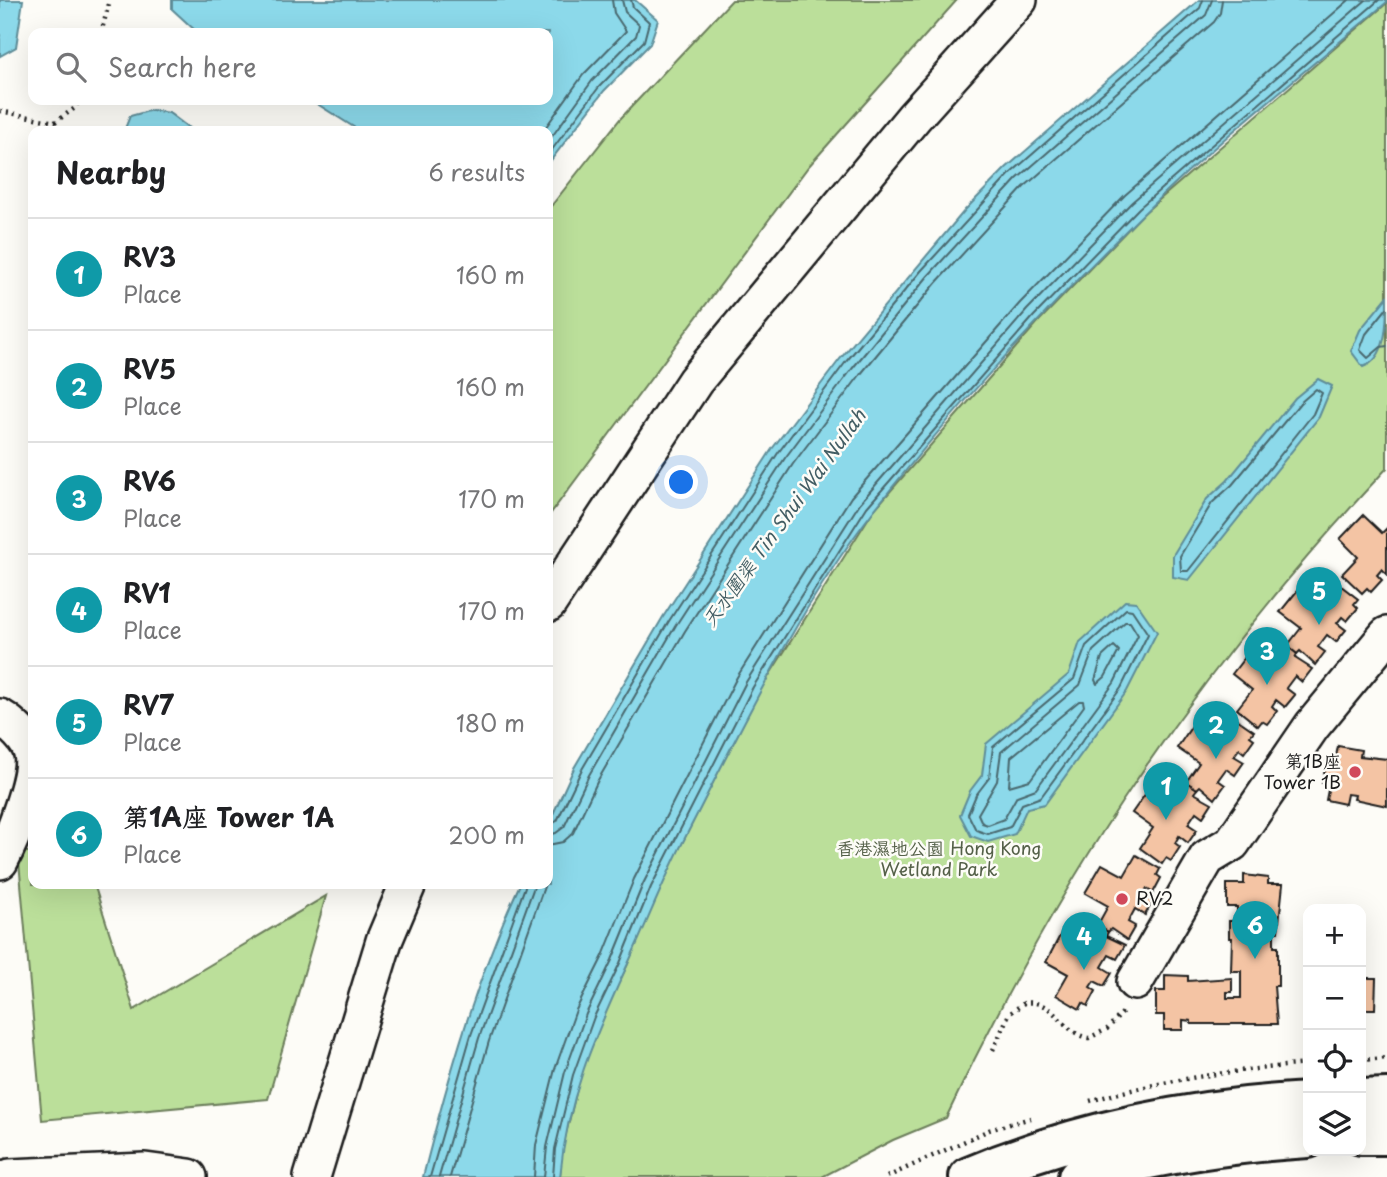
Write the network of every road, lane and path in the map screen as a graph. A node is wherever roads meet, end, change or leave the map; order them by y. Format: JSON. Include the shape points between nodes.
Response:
{"nodes":[{"id":1,"x":110,"y":0,"type":"edge"},
{"id":2,"x":1019,"y":0,"type":"edge"},
{"id":3,"x":102,"y":28,"type":"edge"},
{"id":4,"x":76,"y":105,"type":"edge"},
{"id":5,"x":0,"y":111,"type":"edge"},
{"id":6,"x":553,"y":596,"type":"edge"},
{"id":7,"x":1387,"y":635,"type":"edge"},
{"id":8,"x":0,"y":717,"type":"edge"},
{"id":9,"x":28,"y":748,"type":"edge"},
{"id":10,"x":28,"y":785,"type":"edge"},
{"id":11,"x":0,"y":861,"type":"edge"},
{"id":12,"x":406,"y":889,"type":"edge"},
{"id":13,"x":1135,"y":982,"type":"dead end"},
{"id":14,"x":1387,"y":1058,"type":"edge"},
{"id":15,"x":1366,"y":1060,"type":"edge"},
{"id":16,"x":1387,"y":1098,"type":"edge"},
{"id":17,"x":1366,"y":1099,"type":"edge"},
{"id":18,"x":1303,"y":1103,"type":"edge"},
{"id":19,"x":1366,"y":1135,"type":"edge"},
{"id":20,"x":1387,"y":1135,"type":"edge"},
{"id":21,"x":1303,"y":1139,"type":"edge"},
{"id":22,"x":10,"y":1177,"type":"edge"},
{"id":23,"x":189,"y":1177,"type":"edge"},
{"id":24,"x":312,"y":1177,"type":"edge"},
{"id":25,"x":969,"y":1177,"type":"edge"},
{"id":26,"x":1078,"y":1177,"type":"edge"}],
"edges":[{"from":1,"to":3,"type":"path"},
{"from":2,"to":6,"type":"street","via":[[914,117],[695,381]]},
{"from":4,"to":5,"type":"path","via":[[55,122]]},
{"from":7,"to":13,"type":"street","via":[[1312,726],[1231,843],[1207,858]]},
{"from":8,"to":9,"type":"street"},
{"from":10,"to":11,"type":"street"},
{"from":12,"to":24,"type":"street","via":[[384,941]]},
{"from":14,"to":15,"type":"path"},
{"from":16,"to":17,"type":"main road"},
{"from":18,"to":25,"type":"main road","via":[[1166,1118],[1045,1149]]},
{"from":19,"to":20,"type":"main road"},
{"from":21,"to":26,"type":"main road","via":[[1193,1150]]},
{"from":22,"to":23,"type":"street","via":[[145,1171]]}]}
